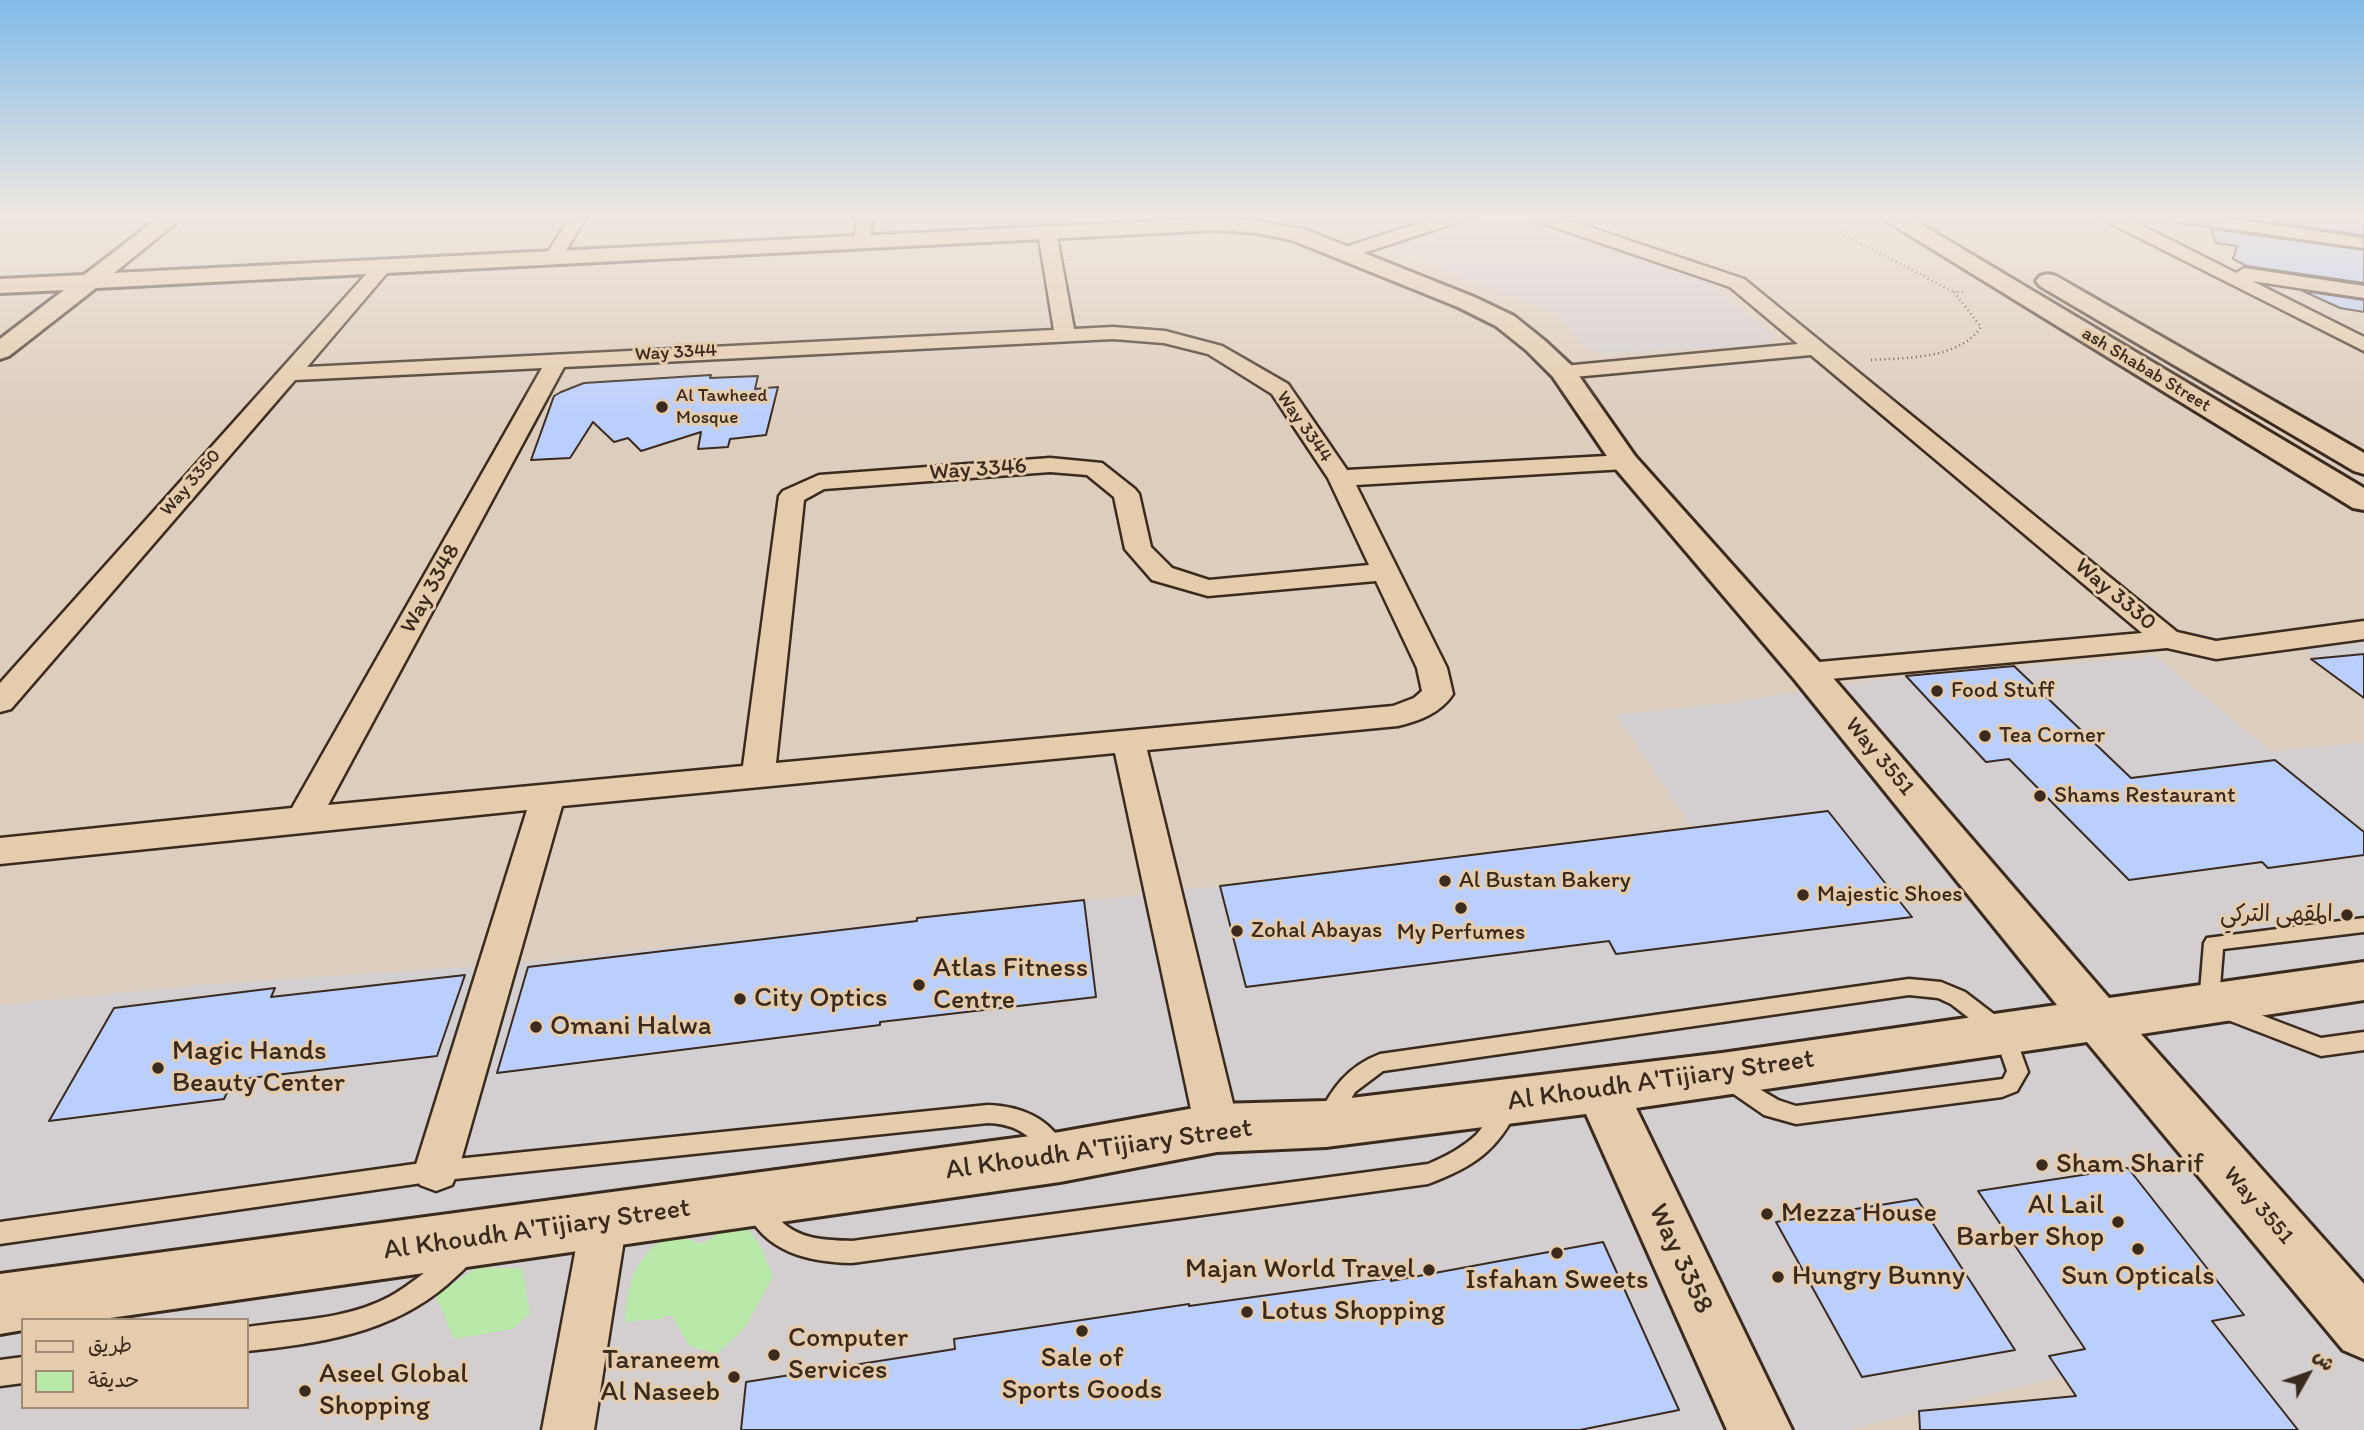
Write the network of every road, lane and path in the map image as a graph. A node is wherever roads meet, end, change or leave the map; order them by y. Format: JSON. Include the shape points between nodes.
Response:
{"nodes":[{"id":1,"x":59,"y":283,"type":"edge"},
{"id":2,"x":88,"y":283,"type":"edge"},
{"id":3,"x":369,"y":283,"type":"edge"},
{"id":4,"x":1056,"y":283,"type":"edge"},
{"id":5,"x":1415,"y":283,"type":"edge"},
{"id":6,"x":1736,"y":283,"type":"edge"},
{"id":7,"x":1936,"y":283,"type":"edge"},
{"id":8,"x":2012,"y":283,"type":"edge"},
{"id":9,"x":2026,"y":283,"type":"edge"},
{"id":10,"x":2026,"y":283,"type":"edge"},
{"id":11,"x":2245,"y":283,"type":"edge"},
{"id":12,"x":2304,"y":283,"type":"edge"},
{"id":13,"x":0,"y":286,"type":"edge"},
{"id":14,"x":1954,"y":292,"type":"junction"},
{"id":15,"x":2364,"y":292,"type":"edge"},
{"id":16,"x":1065,"y":335,"type":"junction"},
{"id":17,"x":2364,"y":345,"type":"edge"},
{"id":18,"x":0,"y":351,"type":"edge"},
{"id":19,"x":1825,"y":354,"type":"junction"},
{"id":20,"x":558,"y":359,"type":"junction"},
{"id":21,"x":1563,"y":372,"type":"junction"},
{"id":22,"x":288,"y":374,"type":"junction"},
{"id":23,"x":1625,"y":462,"type":"junction"},
{"id":24,"x":2364,"y":465,"type":"edge"},
{"id":25,"x":1340,"y":478,"type":"junction"},
{"id":26,"x":2364,"y":501,"type":"edge"},
{"id":27,"x":1384,"y":572,"type":"junction"},
{"id":28,"x":2364,"y":630,"type":"edge"},
{"id":29,"x":2167,"y":639,"type":"junction"},
{"id":30,"x":1808,"y":673,"type":"junction"},
{"id":31,"x":0,"y":702,"type":"edge"},
{"id":32,"x":1128,"y":740,"type":"junction"},
{"id":33,"x":758,"y":778,"type":"junction"},
{"id":34,"x":548,"y":796,"type":"junction"},
{"id":35,"x":303,"y":819,"type":"junction"},
{"id":36,"x":0,"y":850,"type":"edge"},
{"id":37,"x":2364,"y":925,"type":"edge"},
{"id":38,"x":2364,"y":981,"type":"edge"},
{"id":39,"x":2209,"y":1004,"type":"junction"},
{"id":40,"x":2098,"y":1020,"type":"junction"},
{"id":41,"x":2005,"y":1034,"type":"junction"},
{"id":42,"x":2364,"y":1041,"type":"edge"},
{"id":43,"x":1601,"y":1089,"type":"junction"},
{"id":44,"x":1510,"y":1101,"type":"junction"},
{"id":45,"x":1326,"y":1124,"type":"junction"},
{"id":46,"x":1217,"y":1128,"type":"junction"},
{"id":47,"x":1060,"y":1157,"type":"junction"},
{"id":48,"x":436,"y":1171,"type":"junction"},
{"id":49,"x":751,"y":1200,"type":"junction"},
{"id":50,"x":604,"y":1221,"type":"junction"},
{"id":51,"x":0,"y":1233,"type":"edge"},
{"id":52,"x":481,"y":1238,"type":"junction"},
{"id":53,"x":0,"y":1304,"type":"edge"},
{"id":54,"x":2364,"y":1329,"type":"edge"},
{"id":55,"x":248,"y":1339,"type":"edge"},
{"id":56,"x":21,"y":1370,"type":"edge"},
{"id":57,"x":0,"y":1373,"type":"edge"},
{"id":58,"x":568,"y":1430,"type":"edge"},
{"id":59,"x":1760,"y":1430,"type":"edge"}],
"edges":[{"from":1,"to":13,"type":"street","name":"Way 3551"},
{"from":2,"to":18,"type":"street"},
{"from":3,"to":22,"type":"street","name":"Way 3350"},
{"from":4,"to":16,"type":"street"},
{"from":5,"to":21,"type":"street","name":"Way 3551","via":[[1505,321]]},
{"from":6,"to":19,"type":"street","name":"Way 3330"},
{"from":7,"to":14,"type":"path"},
{"from":8,"to":14,"type":"path"},
{"from":9,"to":24,"type":"street","name":"ash Shabab Street"},
{"from":10,"to":26,"type":"street","name":"ash Shabab Street"},
{"from":11,"to":17,"type":"street"},
{"from":12,"to":15,"type":"street"},
{"from":14,"to":19,"type":"path","via":[[1981,327],[1979,334],[1958,348],[1874,360]]},
{"from":16,"to":20,"type":"street","name":"Way 3344"},
{"from":16,"to":25,"type":"street","name":"Way 3344","via":[[1165,337],[1215,351],[1280,389]]},
{"from":19,"to":21,"type":"street"},
{"from":19,"to":29,"type":"street","name":"Way 3330"},
{"from":20,"to":22,"type":"street","name":"Way 3344"},
{"from":20,"to":35,"type":"street","name":"Way 3348"},
{"from":21,"to":23,"type":"street","name":"Way 3551"},
{"from":22,"to":31,"type":"street","name":"Way 3350"},
{"from":23,"to":25,"type":"street","name":"Way 3344"},
{"from":23,"to":30,"type":"street","name":"Way 3551"},
{"from":25,"to":27,"type":"street","name":"Way 3344"},
{"from":27,"to":32,"type":"street","name":"Way 3344","via":[[1432,668],[1438,694],[1425,705],[1398,716]]},
{"from":27,"to":33,"type":"street","name":"Way 3346","via":[[1208,589],[1162,574],[1138,549],[1126,494],[1093,468],[1050,465],[819,482],[792,496]]},
{"from":28,"to":29,"type":"street","via":[[2216,650]]},
{"from":29,"to":30,"type":"street","name":"Way 3330"},
{"from":30,"to":40,"type":"street","name":"Way 3551"},
{"from":32,"to":33,"type":"street"},
{"from":32,"to":46,"type":"street"},
{"from":33,"to":34,"type":"street"},
{"from":34,"to":35,"type":"street"},
{"from":34,"to":48,"type":"street"},
{"from":35,"to":36,"type":"street"},
{"from":37,"to":39,"type":"lane","via":[[2214,943]]},
{"from":38,"to":39,"type":"street","name":"Al Khoudh A'Tijiary Street"},
{"from":39,"to":40,"type":"street","name":"Al Khoudh A'Tijiary Street"},
{"from":39,"to":42,"type":"lane","via":[[2321,1047]]},
{"from":40,"to":41,"type":"street","name":"Al Khoudh A'Tijiary Street"},
{"from":40,"to":54,"type":"street","name":"Way 3551"},
{"from":41,"to":43,"type":"street","name":"Al Khoudh A'Tijiary Street"},
{"from":41,"to":45,"type":"lane","via":[[1958,998],[1941,990],[1909,987],[1380,1063],[1346,1085]]},
{"from":43,"to":44,"type":"street","name":"Al Khoudh A'Tijiary Street"},
{"from":43,"to":59,"type":"street","name":"Way 3358"},
{"from":44,"to":45,"type":"street","name":"Al Khoudh A'Tijiary Street"},
{"from":44,"to":49,"type":"lane","via":[[1499,1126],[1481,1147],[1428,1174],[852,1252],[818,1252],[789,1242],[766,1224]]},
{"from":45,"to":46,"type":"street","name":"Al Khoudh A'Tijiary Street"},
{"from":46,"to":47,"type":"street","name":"Al Khoudh A'Tijiary Street"},
{"from":47,"to":48,"type":"lane","via":[[1037,1127],[1005,1114],[988,1114]]},
{"from":47,"to":49,"type":"street","name":"Al Khoudh A'Tijiary Street"},
{"from":48,"to":51,"type":"lane"},
{"from":49,"to":50,"type":"street","name":"Al Khoudh A'Tijiary Street"},
{"from":50,"to":52,"type":"street","name":"Al Khoudh A'Tijiary Street"},
{"from":50,"to":58,"type":"street"},
{"from":52,"to":53,"type":"street","name":"Al Khoudh A'Tijiary Street"},
{"from":52,"to":55,"type":"lane","via":[[419,1292],[388,1311],[355,1323]]},
{"from":56,"to":57,"type":"lane"}]}
